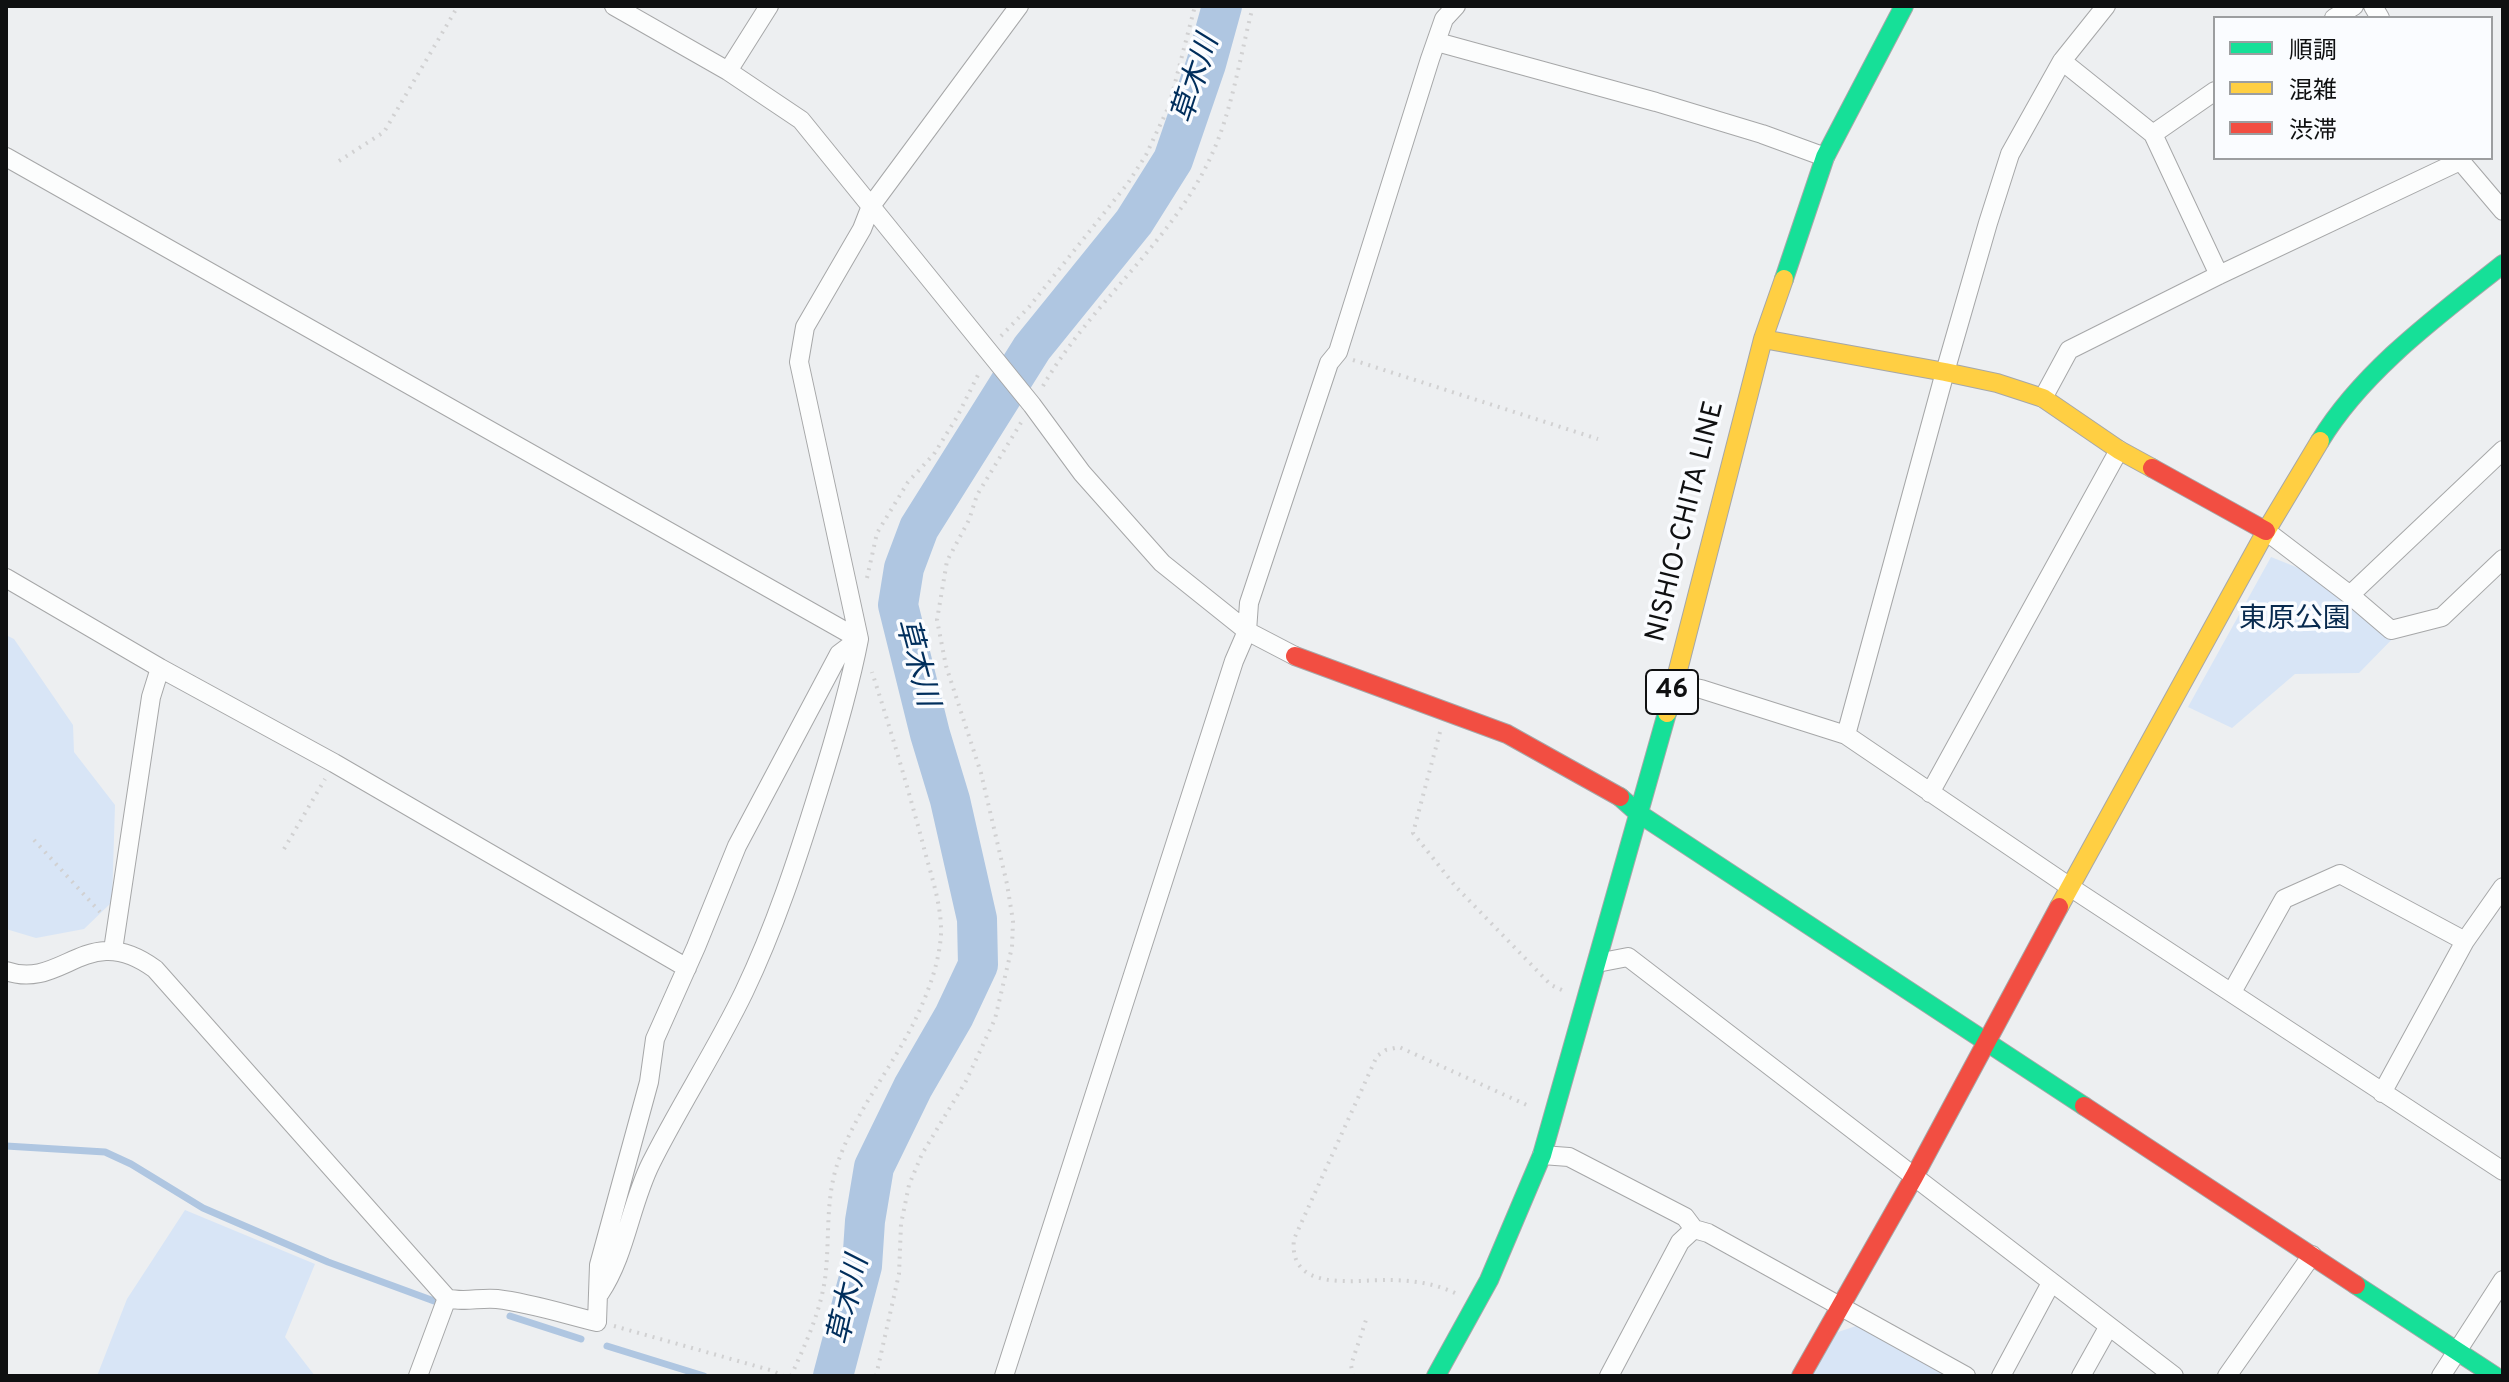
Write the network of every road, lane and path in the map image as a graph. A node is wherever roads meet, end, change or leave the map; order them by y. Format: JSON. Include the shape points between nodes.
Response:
{"nodes":[{"id":1,"x":458,"y":6,"type":"edge"},
{"id":2,"x":614,"y":6,"type":"edge"},
{"id":3,"x":769,"y":6,"type":"edge"},
{"id":4,"x":1019,"y":6,"type":"edge"},
{"id":5,"x":1195,"y":6,"type":"edge"},
{"id":6,"x":1253,"y":6,"type":"edge"},
{"id":7,"x":1456,"y":6,"type":"edge"},
{"id":8,"x":1904,"y":6,"type":"edge"},
{"id":9,"x":2106,"y":6,"type":"edge"},
{"id":10,"x":1437,"y":42,"type":"junction"},
{"id":11,"x":2062,"y":61,"type":"junction"},
{"id":12,"x":728,"y":71,"type":"junction"},
{"id":13,"x":2213,"y":92,"type":"edge"},
{"id":14,"x":2153,"y":134,"type":"junction"},
{"id":15,"x":6,"y":157,"type":"edge"},
{"id":16,"x":1825,"y":157,"type":"junction"},
{"id":17,"x":2459,"y":160,"type":"edge"},
{"id":18,"x":339,"y":161,"type":"dead end"},
{"id":19,"x":871,"y":206,"type":"junction"},
{"id":20,"x":2503,"y":211,"type":"edge"},
{"id":21,"x":2503,"y":264,"type":"edge"},
{"id":22,"x":2219,"y":275,"type":"junction"},
{"id":23,"x":1763,"y":339,"type":"junction"},
{"id":24,"x":1336,"y":354,"type":"junction"},
{"id":25,"x":995,"y":358,"type":"junction"},
{"id":26,"x":1945,"y":372,"type":"junction"},
{"id":27,"x":2043,"y":398,"type":"junction"},
{"id":28,"x":1028,"y":399,"type":"junction"},
{"id":29,"x":1598,"y":439,"type":"dead end"},
{"id":30,"x":2119,"y":450,"type":"junction"},
{"id":31,"x":2503,"y":450,"type":"edge"},
{"id":32,"x":2266,"y":531,"type":"junction"},
{"id":33,"x":2503,"y":559,"type":"edge"},
{"id":34,"x":6,"y":578,"type":"edge"},
{"id":35,"x":866,"y":587,"type":"dead end"},
{"id":36,"x":2350,"y":595,"type":"junction"},
{"id":37,"x":1247,"y":631,"type":"junction"},
{"id":38,"x":859,"y":639,"type":"junction"},
{"id":39,"x":160,"y":668,"type":"junction"},
{"id":40,"x":872,"y":670,"type":"dead end"},
{"id":41,"x":1674,"y":684,"type":"junction"},
{"id":42,"x":1445,"y":711,"type":"junction"},
{"id":43,"x":1846,"y":735,"type":"junction"},
{"id":44,"x":334,"y":763,"type":"junction"},
{"id":45,"x":1930,"y":793,"type":"junction"},
{"id":46,"x":1638,"y":813,"type":"junction"},
{"id":47,"x":34,"y":840,"type":"dead end"},
{"id":48,"x":284,"y":849,"type":"dead end"},
{"id":49,"x":2070,"y":887,"type":"junction"},
{"id":50,"x":2503,"y":887,"type":"edge"},
{"id":51,"x":115,"y":929,"type":"junction"},
{"id":52,"x":2465,"y":941,"type":"junction"},
{"id":53,"x":113,"y":950,"type":"junction"},
{"id":54,"x":1597,"y":963,"type":"junction"},
{"id":55,"x":687,"y":968,"type":"junction"},
{"id":56,"x":6,"y":971,"type":"edge"},
{"id":57,"x":2232,"y":992,"type":"junction"},
{"id":58,"x":1587,"y":999,"type":"junction"},
{"id":59,"x":1987,"y":1041,"type":"junction"},
{"id":60,"x":2382,"y":1093,"type":"junction"},
{"id":61,"x":1555,"y":1112,"type":"junction"},
{"id":62,"x":1542,"y":1155,"type":"junction"},
{"id":63,"x":2503,"y":1171,"type":"edge"},
{"id":64,"x":1914,"y":1177,"type":"junction"},
{"id":65,"x":1694,"y":1229,"type":"junction"},
{"id":66,"x":2312,"y":1255,"type":"junction"},
{"id":67,"x":2503,"y":1280,"type":"edge"},
{"id":68,"x":2051,"y":1283,"type":"junction"},
{"id":69,"x":600,"y":1293,"type":"junction"},
{"id":70,"x":447,"y":1298,"type":"junction"},
{"id":71,"x":1478,"y":1302,"type":"junction"},
{"id":72,"x":1839,"y":1306,"type":"junction"},
{"id":73,"x":1366,"y":1320,"type":"dead end"},
{"id":74,"x":597,"y":1322,"type":"junction"},
{"id":75,"x":2109,"y":1326,"type":"junction"},
{"id":76,"x":2457,"y":1351,"type":"junction"},
{"id":77,"x":418,"y":1376,"type":"edge"},
{"id":78,"x":784,"y":1376,"type":"edge"},
{"id":79,"x":791,"y":1376,"type":"edge"},
{"id":80,"x":876,"y":1376,"type":"edge"},
{"id":81,"x":1004,"y":1376,"type":"edge"},
{"id":82,"x":1353,"y":1376,"type":"edge"},
{"id":83,"x":1436,"y":1376,"type":"edge"},
{"id":84,"x":1609,"y":1376,"type":"edge"},
{"id":85,"x":1801,"y":1376,"type":"edge"},
{"id":86,"x":1966,"y":1376,"type":"edge"},
{"id":87,"x":2001,"y":1376,"type":"edge"},
{"id":88,"x":2081,"y":1376,"type":"edge"},
{"id":89,"x":2174,"y":1376,"type":"edge"},
{"id":90,"x":2227,"y":1376,"type":"edge"},
{"id":91,"x":2441,"y":1376,"type":"edge"},
{"id":92,"x":2495,"y":1376,"type":"edge"}],
"edges":[{"from":1,"to":18,"type":"path","via":[[384,132]]},
{"from":2,"to":12,"type":"street"},
{"from":3,"to":12,"type":"street"},
{"from":4,"to":19,"type":"street"},
{"from":5,"to":25,"type":"path","via":[[1169,106],[1146,155],[1000,337]]},
{"from":6,"to":28,"type":"path","via":[[1223,122],[1206,165],[1135,266]]},
{"from":7,"to":10,"type":"street","via":[[1444,19]]},
{"from":8,"to":16,"type":"street","name":"NISHIO-CHITA LINE","number":"46"},
{"from":9,"to":11,"type":"street"},
{"from":10,"to":16,"type":"street","via":[[1656,102]]},
{"from":10,"to":24,"type":"street"},
{"from":11,"to":14,"type":"street"},
{"from":11,"to":26,"type":"street","via":[[2010,154]]},
{"from":12,"to":19,"type":"street","via":[[801,120]]},
{"from":13,"to":14,"type":"street"},
{"from":14,"to":22,"type":"street"},
{"from":15,"to":38,"type":"street"},
{"from":16,"to":23,"type":"street","name":"NISHIO-CHITA LINE","number":"46"},
{"from":17,"to":20,"type":"street"},
{"from":17,"to":22,"type":"street"},
{"from":19,"to":25,"type":"street"},
{"from":19,"to":38,"type":"street","via":[[805,327],[799,362]]},
{"from":21,"to":32,"type":"street","via":[[2408,341],[2335,416]]},
{"from":22,"to":27,"type":"street","via":[[2069,350]]},
{"from":23,"to":26,"type":"street"},
{"from":23,"to":41,"type":"street","name":"NISHIO-CHITA LINE","number":"46"},
{"from":24,"to":29,"type":"path"},
{"from":24,"to":37,"type":"street","via":[[1249,603]]},
{"from":25,"to":28,"type":"street"},
{"from":25,"to":35,"type":"path","via":[[877,533]]},
{"from":26,"to":27,"type":"street"},
{"from":26,"to":43,"type":"street"},
{"from":27,"to":30,"type":"street"},
{"from":28,"to":37,"type":"street","via":[[1082,473],[1162,563]]},
{"from":28,"to":80,"type":"path","via":[[947,561],[937,620],[1007,884],[1012,947],[995,1019],[909,1185],[899,1274]]},
{"from":30,"to":32,"type":"street"},
{"from":30,"to":45,"type":"street"},
{"from":31,"to":36,"type":"street"},
{"from":32,"to":36,"type":"street"},
{"from":32,"to":49,"type":"street"},
{"from":33,"to":36,"type":"street","via":[[2442,617],[2391,630]]},
{"from":34,"to":39,"type":"street"},
{"from":37,"to":42,"type":"street","via":[[1295,656]]},
{"from":37,"to":81,"type":"street"},
{"from":38,"to":55,"type":"street","via":[[839,654],[803,718],[737,846]]},
{"from":38,"to":69,"type":"street","via":[[832,747],[775,923],[652,1163],[615,1271]]},
{"from":39,"to":44,"type":"street"},
{"from":39,"to":51,"type":"street"},
{"from":40,"to":79,"type":"path","via":[[915,812],[941,933],[932,979],[917,1015],[844,1144],[828,1208],[820,1305]]},
{"from":41,"to":43,"type":"street"},
{"from":41,"to":46,"type":"street","name":"NISHIO-CHITA LINE","number":"46"},
{"from":42,"to":46,"type":"street","via":[[1507,734],[1615,792]]},
{"from":42,"to":58,"type":"path","via":[[1413,833],[1456,887],[1551,985]]},
{"from":43,"to":45,"type":"street"},
{"from":44,"to":48,"type":"path"},
{"from":44,"to":55,"type":"street"},
{"from":45,"to":49,"type":"street"},
{"from":46,"to":54,"type":"street","name":"NISHIO-CHITA LINE","number":"46"},
{"from":46,"to":59,"type":"street"},
{"from":47,"to":51,"type":"path"},
{"from":49,"to":57,"type":"street"},
{"from":49,"to":59,"type":"street"},
{"from":50,"to":52,"type":"street"},
{"from":51,"to":53,"type":"street"},
{"from":52,"to":57,"type":"street","via":[[2340,874],[2284,899]]},
{"from":52,"to":60,"type":"street"},
{"from":53,"to":56,"type":"street","via":[[29,976]]},
{"from":53,"to":70,"type":"street","via":[[155,969]]},
{"from":54,"to":58,"type":"street","name":"NISHIO-CHITA LINE","number":"46"},
{"from":54,"to":64,"type":"street","via":[[1628,957]]},
{"from":55,"to":69,"type":"street","via":[[655,1039],[649,1082],[599,1265]]},
{"from":57,"to":60,"type":"street"},
{"from":58,"to":61,"type":"street","name":"NISHIO-CHITA LINE","number":"46"},
{"from":59,"to":64,"type":"street"},
{"from":59,"to":66,"type":"street"},
{"from":60,"to":63,"type":"street"},
{"from":61,"to":62,"type":"street","name":"NISHIO-CHITA LINE","number":"46"},
{"from":61,"to":71,"type":"path","via":[[1530,1106],[1399,1047],[1386,1050],[1377,1056],[1294,1239],[1297,1264],[1334,1282],[1417,1281]]},
{"from":62,"to":65,"type":"street","via":[[1569,1157],[1685,1217]]},
{"from":62,"to":71,"type":"street","name":"NISHIO-CHITA LINE","number":"46"},
{"from":64,"to":68,"type":"street"},
{"from":64,"to":72,"type":"street"},
{"from":65,"to":72,"type":"street"},
{"from":65,"to":84,"type":"street","via":[[1680,1242]]},
{"from":66,"to":76,"type":"street"},
{"from":66,"to":90,"type":"street"},
{"from":67,"to":76,"type":"street"},
{"from":68,"to":75,"type":"street"},
{"from":68,"to":87,"type":"street"},
{"from":69,"to":74,"type":"street"},
{"from":70,"to":74,"type":"street","via":[[494,1298]]},
{"from":70,"to":77,"type":"street"},
{"from":71,"to":83,"type":"street","name":"NISHIO-CHITA LINE","number":"46"},
{"from":72,"to":85,"type":"street"},
{"from":72,"to":86,"type":"street"},
{"from":73,"to":82,"type":"path","via":[[1351,1365]]},
{"from":74,"to":78,"type":"path"},
{"from":75,"to":88,"type":"street"},
{"from":75,"to":89,"type":"street"},
{"from":76,"to":91,"type":"street"},
{"from":76,"to":92,"type":"street"}]}
